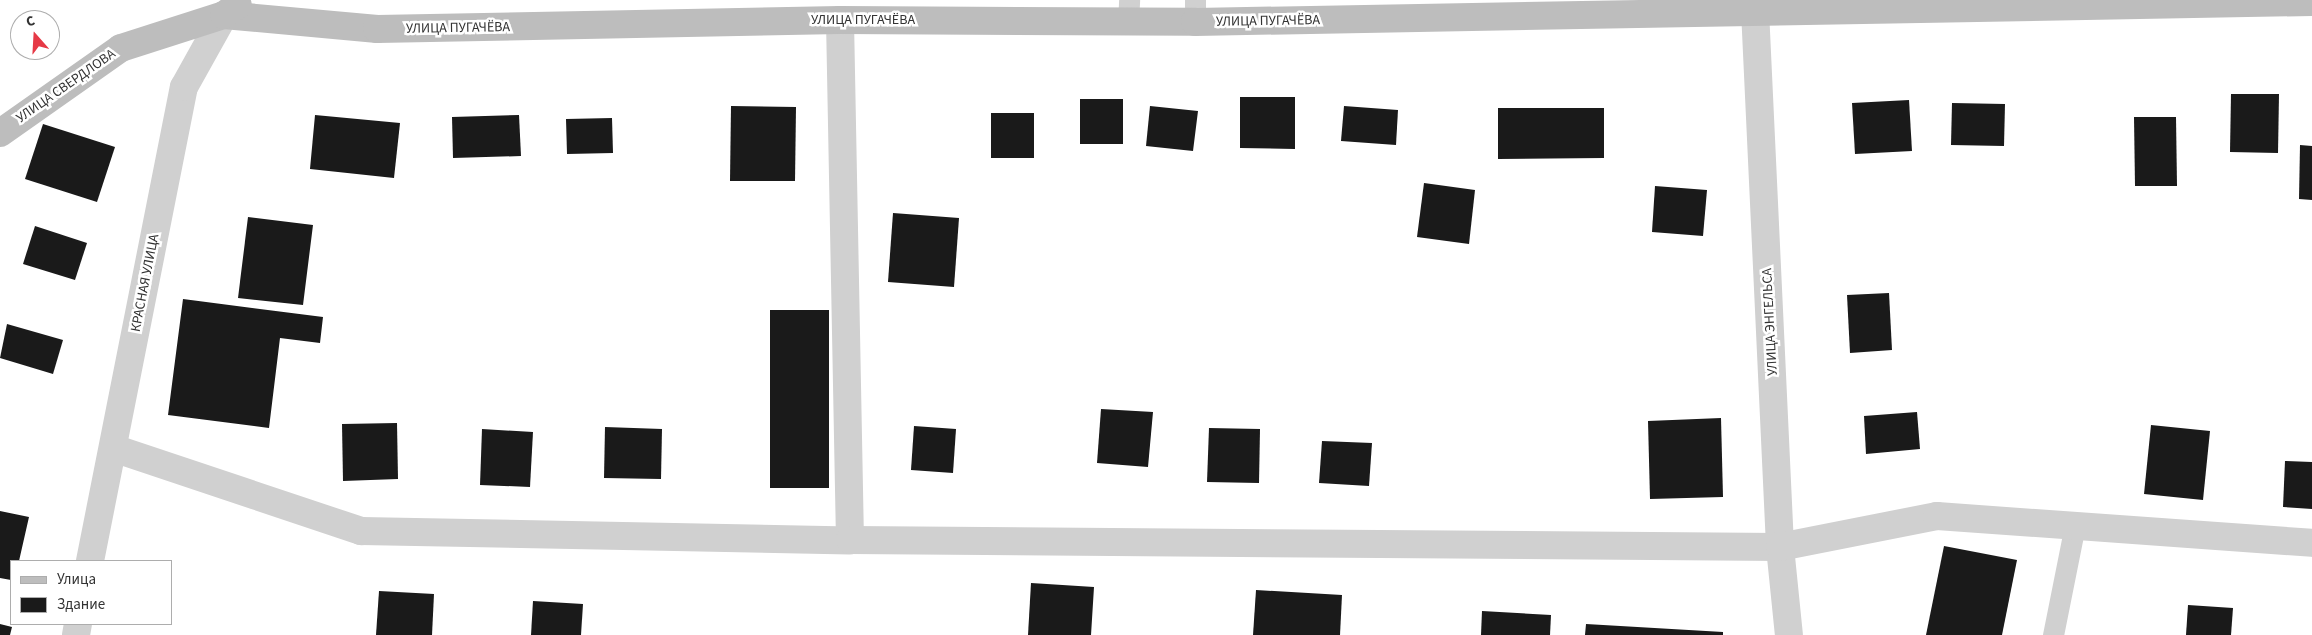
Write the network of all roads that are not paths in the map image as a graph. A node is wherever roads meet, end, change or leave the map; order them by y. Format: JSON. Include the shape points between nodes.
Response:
{"nodes":[{"id":1,"x":2312,"y":2,"type":"edge"},
{"id":2,"x":235,"y":7,"type":"edge"},
{"id":3,"x":1755,"y":10,"type":"junction"},
{"id":4,"x":1128,"y":11,"type":"edge"},
{"id":5,"x":1195,"y":11,"type":"edge"},
{"id":6,"x":840,"y":20,"type":"junction"},
{"id":7,"x":0,"y":133,"type":"edge"},
{"id":8,"x":113,"y":448,"type":"junction"},
{"id":9,"x":2075,"y":525,"type":"junction"},
{"id":10,"x":850,"y":540,"type":"junction"},
{"id":11,"x":2312,"y":543,"type":"edge"},
{"id":12,"x":1780,"y":547,"type":"junction"},
{"id":13,"x":90,"y":560,"type":"edge"},
{"id":14,"x":1789,"y":635,"type":"edge"},
{"id":15,"x":2053,"y":635,"type":"edge"}],
"edges":[{"from":1,"to":3,"type":"street","name":"УЛИЦА ПУГАЧЁВА"},
{"from":2,"to":6,"type":"street","name":"УЛИЦА ПУГАЧЁВА","via":[[377,29]]},
{"from":2,"to":7,"type":"street","name":"УЛИЦА СВЕРДЛОВА","via":[[121,48]]},
{"from":2,"to":8,"type":"street","name":"КРАСНАЯ УЛИЦА","via":[[184,87]]},
{"from":3,"to":5,"type":"street","name":"УЛИЦА ПУГАЧЁВА"},
{"from":3,"to":12,"type":"street","name":"УЛИЦА ЭНГЕЛЬСА"},
{"from":4,"to":5,"type":"street","name":"УЛИЦА ПУГАЧЁВА"},
{"from":4,"to":6,"type":"street","name":"УЛИЦА ПУГАЧЁВА"},
{"from":6,"to":10,"type":"street"},
{"from":8,"to":10,"type":"street","via":[[361,531]]},
{"from":8,"to":13,"type":"street","name":"КРАСНАЯ УЛИЦА"},
{"from":9,"to":11,"type":"street"},
{"from":9,"to":12,"type":"street","via":[[1937,516]]},
{"from":9,"to":15,"type":"lane"},
{"from":10,"to":12,"type":"street"},
{"from":12,"to":14,"type":"street","name":"УЛИЦА ЭНГЕЛЬСА"}]}
